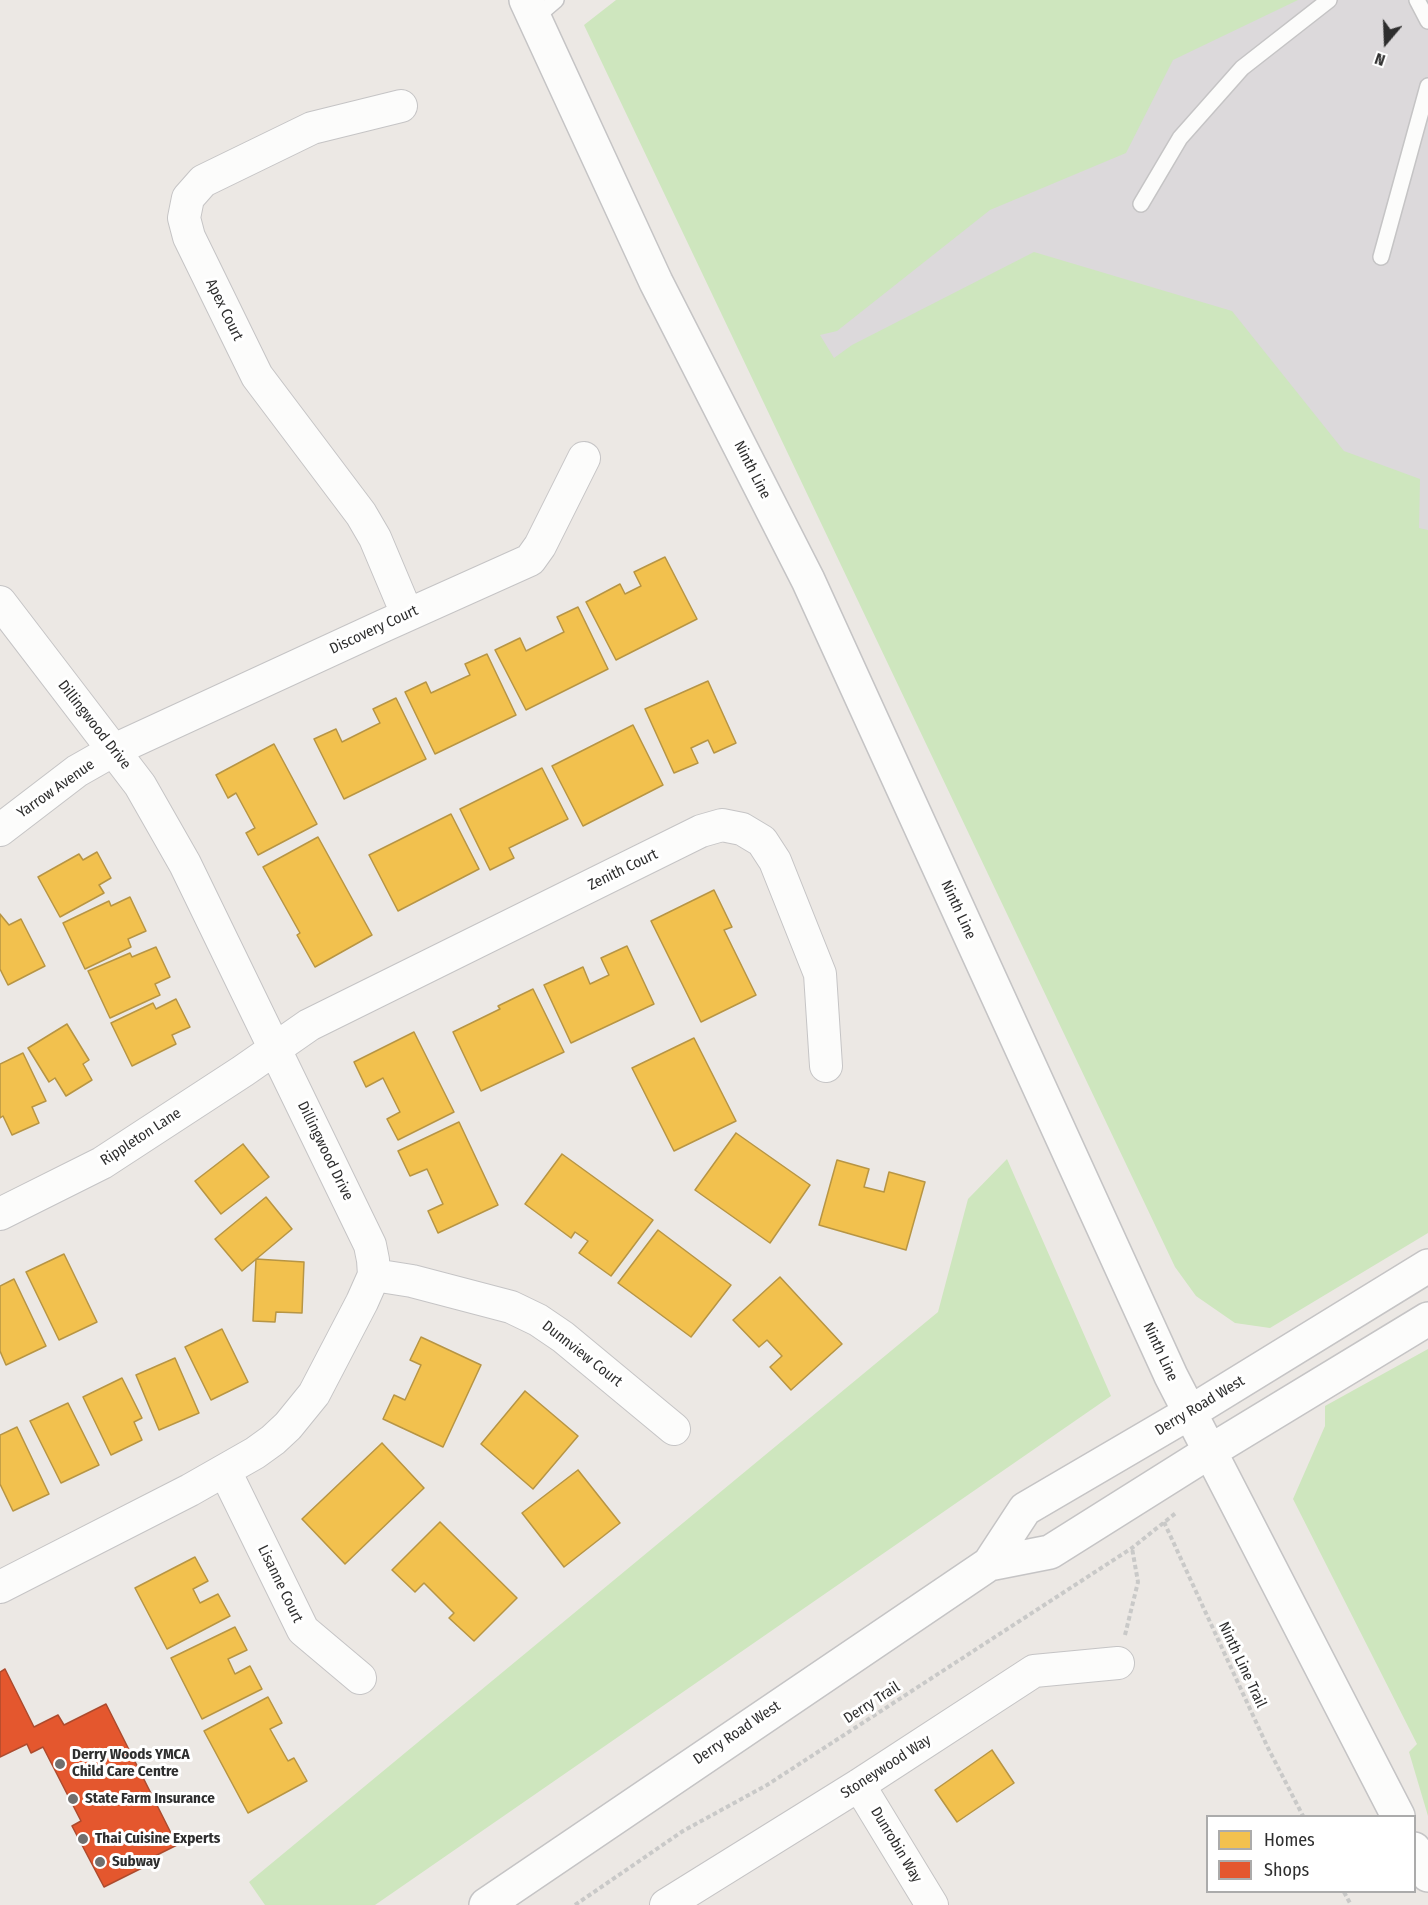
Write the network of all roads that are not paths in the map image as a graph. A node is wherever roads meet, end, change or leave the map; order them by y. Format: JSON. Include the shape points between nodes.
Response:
{"nodes":[{"id":1,"x":1329,"y":0,"type":"edge"},
{"id":2,"x":1417,"y":0,"type":"edge"},
{"id":3,"x":539,"y":6,"type":"edge"},
{"id":4,"x":1428,"y":21,"type":"edge"},
{"id":5,"x":1428,"y":86,"type":"edge"},
{"id":6,"x":401,"y":106,"type":"dead end"},
{"id":7,"x":1141,"y":204,"type":"dead end"},
{"id":8,"x":1381,"y":257,"type":"dead end"},
{"id":9,"x":584,"y":458,"type":"dead end"},
{"id":10,"x":0,"y":602,"type":"edge"},
{"id":11,"x":407,"y":614,"type":"junction"},
{"id":12,"x":114,"y":750,"type":"junction"},
{"id":13,"x":0,"y":830,"type":"edge"},
{"id":14,"x":275,"y":1048,"type":"junction"},
{"id":15,"x":826,"y":1066,"type":"dead end"},
{"id":16,"x":0,"y":1214,"type":"edge"},
{"id":17,"x":1428,"y":1266,"type":"edge"},
{"id":18,"x":374,"y":1275,"type":"junction"},
{"id":19,"x":1428,"y":1319,"type":"edge"},
{"id":20,"x":1189,"y":1413,"type":"junction"},
{"id":21,"x":674,"y":1429,"type":"dead end"},
{"id":22,"x":1209,"y":1452,"type":"junction"},
{"id":23,"x":225,"y":1471,"type":"junction"},
{"id":24,"x":989,"y":1564,"type":"junction"},
{"id":25,"x":0,"y":1587,"type":"edge"},
{"id":26,"x":1118,"y":1663,"type":"road end"},
{"id":27,"x":360,"y":1678,"type":"dead end"},
{"id":28,"x":859,"y":1785,"type":"junction"},
{"id":29,"x":1397,"y":1815,"type":"edge"},
{"id":30,"x":1416,"y":1852,"type":"edge"},
{"id":31,"x":1428,"y":1875,"type":"edge"},
{"id":32,"x":486,"y":1905,"type":"edge"},
{"id":33,"x":666,"y":1905,"type":"edge"},
{"id":34,"x":932,"y":1905,"type":"edge"}],
"edges":[{"from":1,"to":7,"type":"lane","via":[[1242,68],[1180,138]]},
{"from":2,"to":4,"type":"lane"},
{"from":3,"to":20,"type":"main road","name":"Ninth Line","via":[[656,282],[808,580]]},
{"from":5,"to":8,"type":"lane"},
{"from":6,"to":11,"type":"street","name":"Apex Court","via":[[312,128],[203,181],[188,198],[184,218],[189,237],[257,376],[361,514]]},
{"from":9,"to":11,"type":"street","name":"Discovery Court","via":[[530,560]]},
{"from":10,"to":12,"type":"street","name":"Dillingwood Drive"},
{"from":11,"to":12,"type":"street","name":"Discovery Court"},
{"from":12,"to":13,"type":"street","name":"Yarrow Avenue","via":[[77,771]]},
{"from":12,"to":14,"type":"street","name":"Dillingwood Drive","via":[[140,785],[185,864]]},
{"from":14,"to":15,"type":"street","name":"Zenith Court","via":[[320,1020],[701,831],[722,825],[742,829],[762,841],[775,861],[820,974]]},
{"from":14,"to":16,"type":"street","name":"Rippleton Lane","via":[[102,1163]]},
{"from":14,"to":18,"type":"street","name":"Dillingwood Drive","via":[[370,1245]]},
{"from":17,"to":20,"type":"main road","name":"Derry Road West"},
{"from":18,"to":21,"type":"street","name":"Dunnview Court","via":[[510,1306],[538,1320]]},
{"from":18,"to":23,"type":"street","via":[[302,1411],[273,1440]]},
{"from":19,"to":22,"type":"main road","name":"Derry Road West"},
{"from":20,"to":22,"type":"main road","name":"Ninth Line"},
{"from":20,"to":24,"type":"main road","name":"Derry Road West","via":[[1025,1509]]},
{"from":22,"to":24,"type":"main road","name":"Derry Road West","via":[[1050,1552]]},
{"from":22,"to":29,"type":"main road","name":"Ninth Line"},
{"from":23,"to":25,"type":"street"},
{"from":23,"to":27,"type":"street","name":"Lisanne Court","via":[[303,1630]]},
{"from":24,"to":32,"type":"main road","name":"Derry Road West"},
{"from":26,"to":28,"type":"street","name":"Stoneywood Way","via":[[1034,1671]]},
{"from":28,"to":33,"type":"street","name":"Stoneywood Way"},
{"from":28,"to":34,"type":"street","name":"Dunrobin Way"},
{"from":30,"to":31,"type":"main road"}]}
